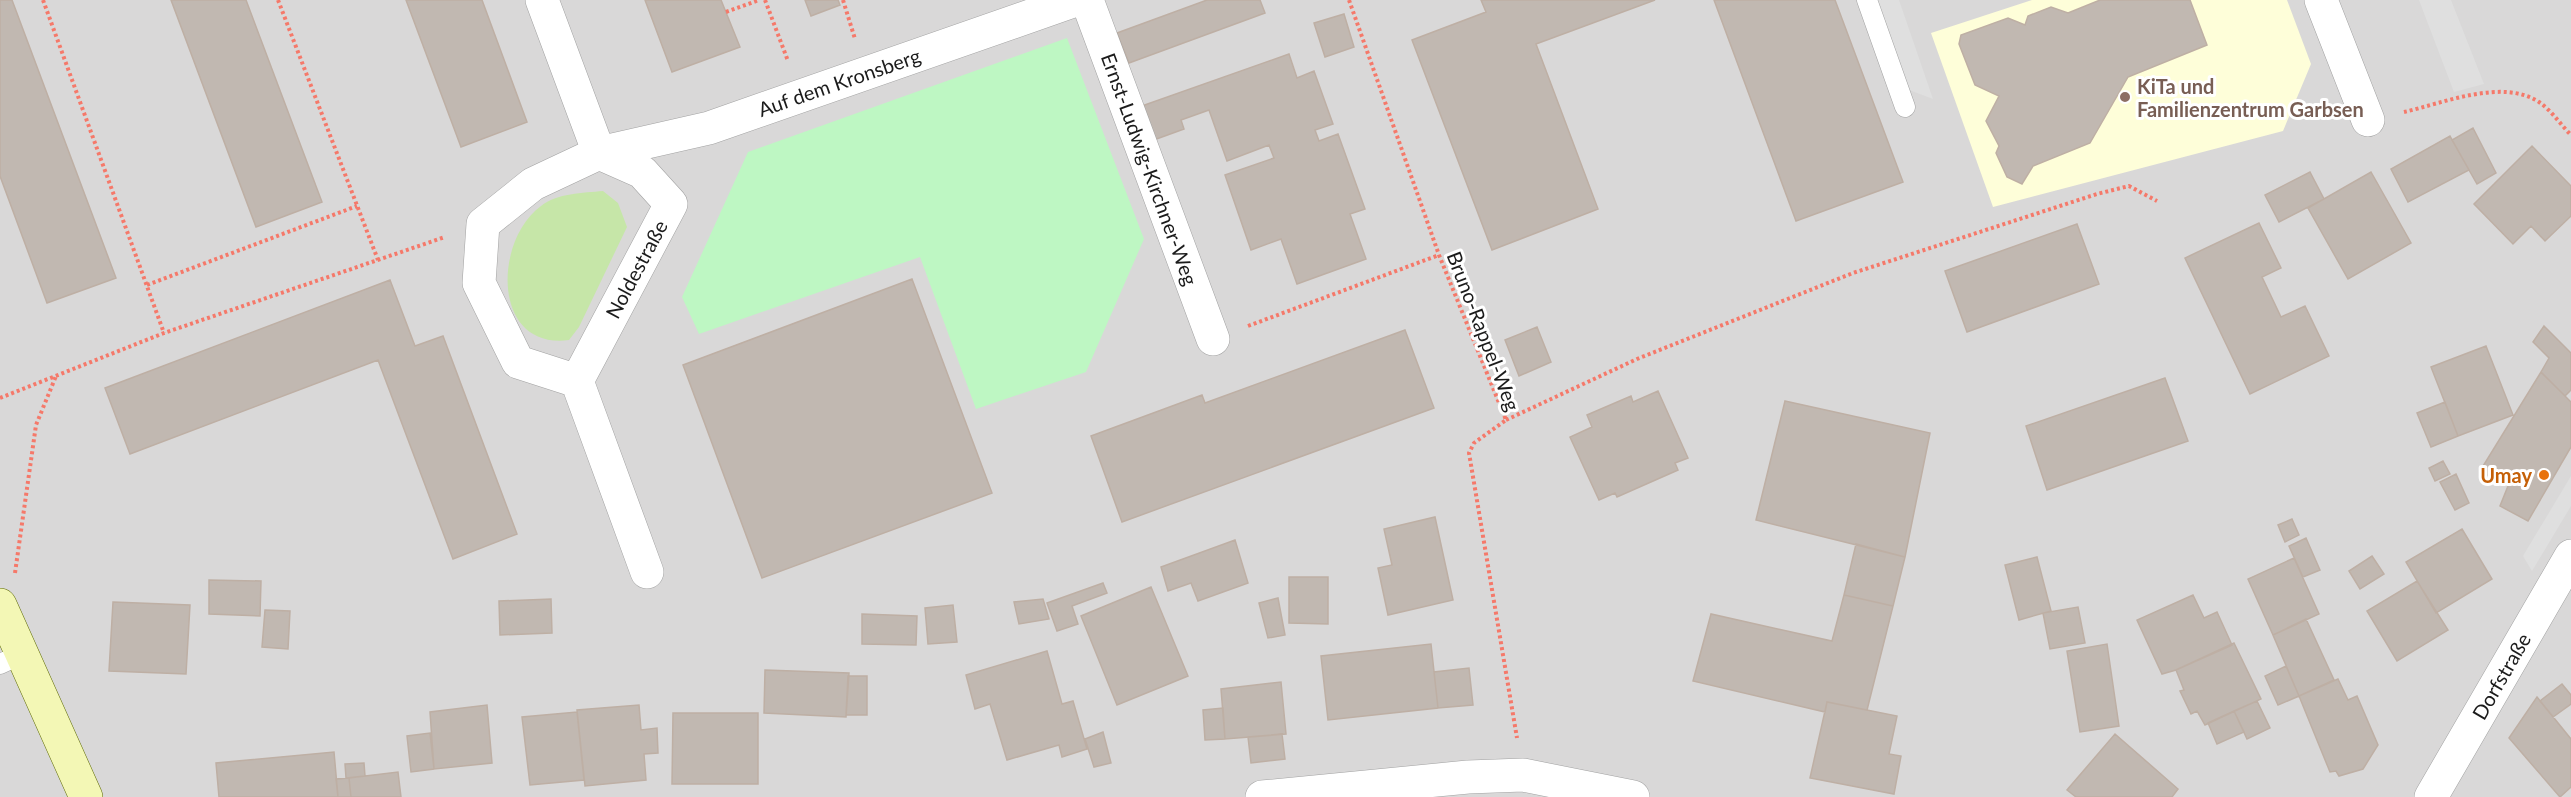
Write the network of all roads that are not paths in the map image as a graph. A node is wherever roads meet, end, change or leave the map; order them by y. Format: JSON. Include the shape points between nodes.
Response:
{"nodes":[{"id":1,"x":542,"y":0,"type":"edge"},
{"id":2,"x":1076,"y":0,"type":"edge"},
{"id":3,"x":1087,"y":0,"type":"edge"},
{"id":4,"x":1867,"y":0,"type":"edge"},
{"id":5,"x":2321,"y":0,"type":"edge"},
{"id":6,"x":1905,"y":107,"type":"dead end"},
{"id":7,"x":2368,"y":120,"type":"road end"},
{"id":8,"x":599,"y":153,"type":"junction"},
{"id":9,"x":1213,"y":339,"type":"road end"},
{"id":10,"x":577,"y":381,"type":"junction"},
{"id":11,"x":2571,"y":556,"type":"edge"},
{"id":12,"x":647,"y":572,"type":"dead end"},
{"id":13,"x":7,"y":591,"type":"edge"},
{"id":14,"x":11,"y":659,"type":"edge"},
{"id":15,"x":86,"y":797,"type":"edge"},
{"id":16,"x":1262,"y":797,"type":"edge"},
{"id":17,"x":1633,"y":797,"type":"edge"},
{"id":18,"x":2431,"y":797,"type":"edge"}],
"edges":[{"from":1,"to":8,"type":"street"},
{"from":2,"to":8,"type":"street","name":"Auf dem Kronsberg","via":[[709,128]]},
{"from":3,"to":9,"type":"street","name":"Ernst-Ludwig-Kirchner-Weg"},
{"from":4,"to":6,"type":"lane"},
{"from":5,"to":7,"type":"street"},
{"from":8,"to":10,"type":"street","name":"Noldestraße","via":[[642,172],[671,204]]},
{"from":8,"to":10,"type":"street","via":[[533,184],[483,224],[479,283],[518,362]]},
{"from":10,"to":12,"type":"street"},
{"from":11,"to":18,"type":"street","name":"Dorfstraße"},
{"from":13,"to":14,"type":"street"},
{"from":14,"to":15,"type":"street"},
{"from":16,"to":17,"type":"street","via":[[1524,775]]}]}
